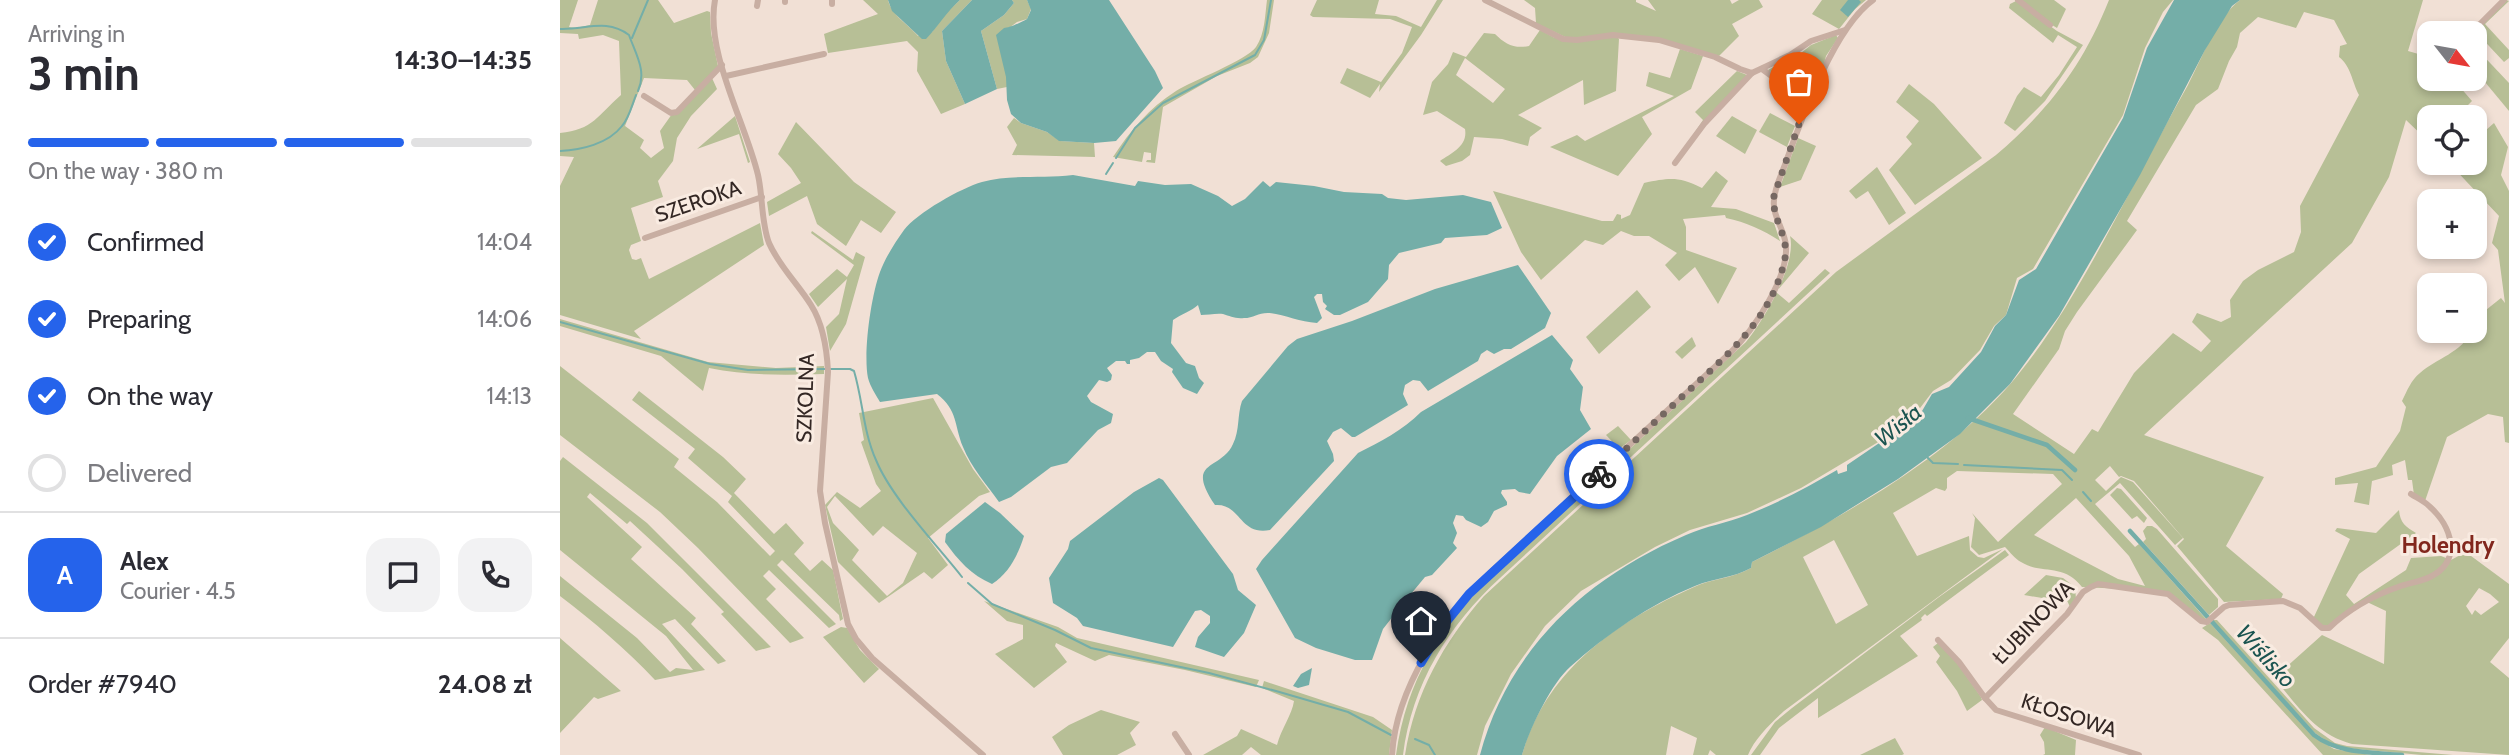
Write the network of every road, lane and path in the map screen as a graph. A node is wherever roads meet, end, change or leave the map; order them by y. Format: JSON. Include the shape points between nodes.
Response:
{"nodes":[{"id":1,"x":706,"y":0,"type":"edge"},
{"id":2,"x":1485,"y":0,"type":"edge"},
{"id":3,"x":1873,"y":0,"type":"edge"},
{"id":4,"x":2018,"y":0,"type":"edge"},
{"id":5,"x":2504,"y":0,"type":"edge"},
{"id":6,"x":715,"y":2,"type":"edge"},
{"id":7,"x":2482,"y":21,"type":"edge"},
{"id":8,"x":2050,"y":25,"type":"dead end"},
{"id":9,"x":1846,"y":30,"type":"junction"},
{"id":10,"x":824,"y":54,"type":"dead end"},
{"id":11,"x":722,"y":65,"type":"junction"},
{"id":12,"x":1762,"y":69,"type":"junction"},
{"id":13,"x":1752,"y":73,"type":"junction"},
{"id":14,"x":726,"y":76,"type":"junction"},
{"id":15,"x":644,"y":96,"type":"dead end"},
{"id":16,"x":1808,"y":103,"type":"junction"},
{"id":17,"x":1675,"y":163,"type":"dead end"},
{"id":18,"x":762,"y":197,"type":"junction"},
{"id":19,"x":645,"y":238,"type":"dead end"},
{"id":20,"x":2411,"y":494,"type":"dead end"},
{"id":21,"x":1938,"y":640,"type":"dead end"},
{"id":22,"x":1984,"y":698,"type":"junction"},
{"id":23,"x":1174,"y":734,"type":"dead end"},
{"id":24,"x":983,"y":755,"type":"edge"},
{"id":25,"x":1189,"y":755,"type":"edge"},
{"id":26,"x":1392,"y":755,"type":"edge"},
{"id":27,"x":2139,"y":755,"type":"edge"}],
"edges":[{"from":1,"to":6,"type":"street"},
{"from":2,"to":13,"type":"street","via":[[1563,38],[1613,35],[1659,40]]},
{"from":3,"to":9,"type":"street"},
{"from":4,"to":8,"type":"street"},
{"from":5,"to":7,"type":"street"},
{"from":6,"to":11,"type":"street","name":"SZKOLNA"},
{"from":9,"to":12,"type":"street","via":[[1811,41]]},
{"from":9,"to":16,"type":"street"},
{"from":10,"to":14,"type":"street"},
{"from":11,"to":14,"type":"street","name":"SZKOLNA"},
{"from":11,"to":15,"type":"street","via":[[677,112],[671,113]]},
{"from":12,"to":13,"type":"street"},
{"from":12,"to":16,"type":"street"},
{"from":13,"to":17,"type":"street"},
{"from":14,"to":18,"type":"street","name":"SZKOLNA"},
{"from":16,"to":26,"type":"street","via":[[1775,191],[1774,208],[1786,251],[1759,319],[1730,353],[1457,608],[1436,636],[1415,678]]},
{"from":18,"to":19,"type":"street","name":"SZEROKA"},
{"from":18,"to":24,"type":"street","name":"SZKOLNA","via":[[769,242],[821,328],[828,368],[820,483],[848,624],[863,648]]},
{"from":20,"to":22,"type":"street","name":"ŁUBINOWA","via":[[2429,506],[2446,528],[2452,540],[2447,561],[2430,577],[2386,591],[2344,613],[2326,629],[2283,601],[2224,607],[2201,621],[2168,594],[2098,584],[2083,592]]},
{"from":21,"to":22,"type":"street","name":"KŁOSOWA"},
{"from":22,"to":27,"type":"street","name":"KŁOSOWA","via":[[1996,710]]},
{"from":23,"to":25,"type":"street"}]}
